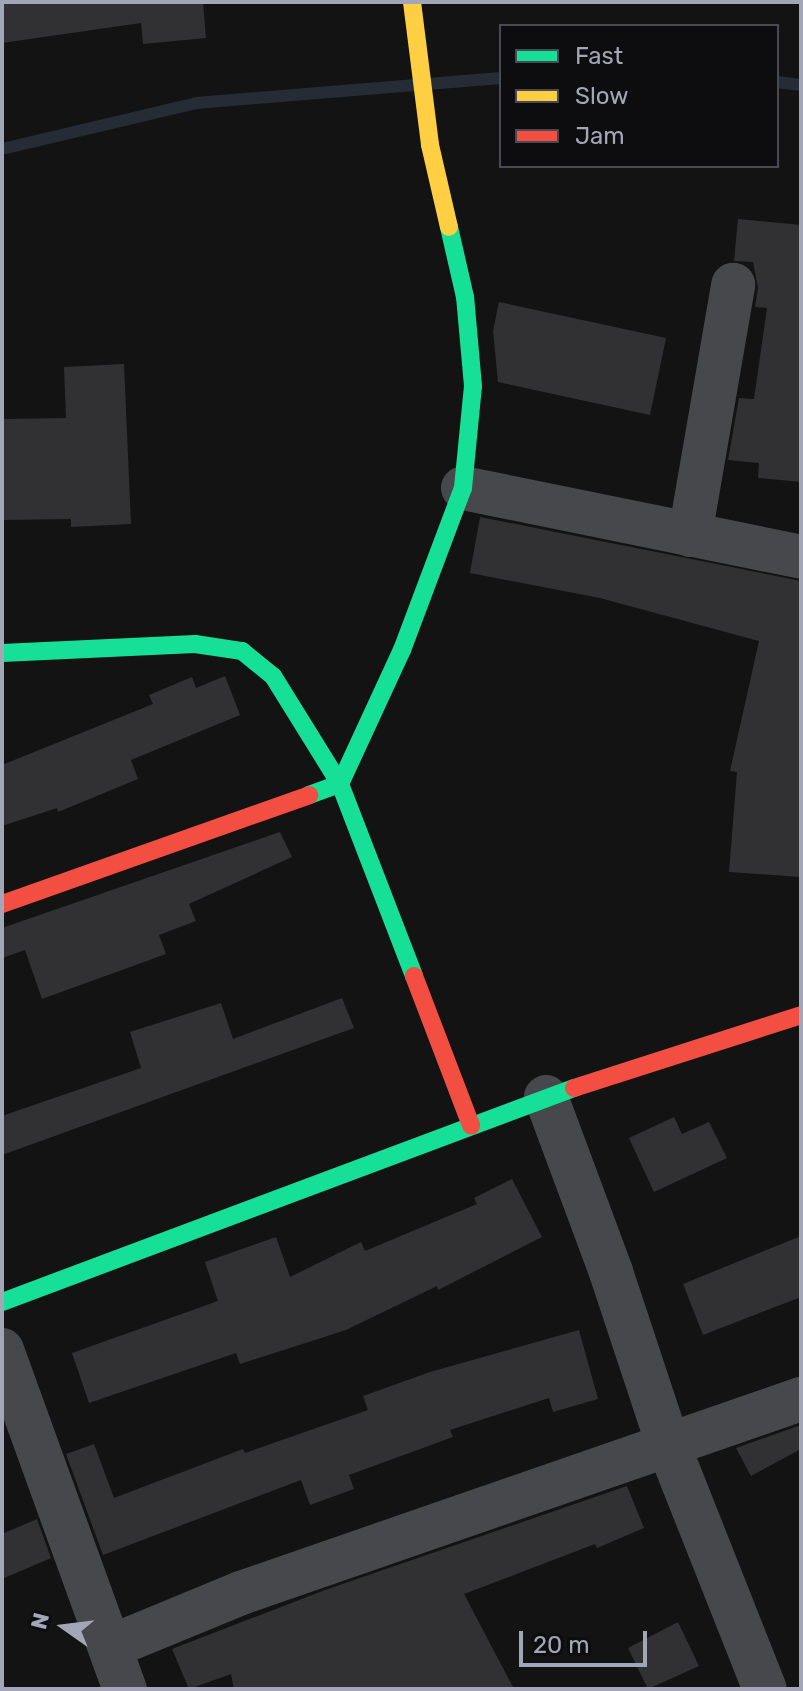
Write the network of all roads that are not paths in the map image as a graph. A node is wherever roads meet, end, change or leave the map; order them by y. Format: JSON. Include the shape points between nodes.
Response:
{"nodes":[{"id":1,"x":412,"y":2,"type":"edge"},
{"id":2,"x":733,"y":285,"type":"dead end"},
{"id":3,"x":463,"y":488,"type":"junction"},
{"id":4,"x":690,"y":535,"type":"junction"},
{"id":5,"x":801,"y":557,"type":"edge"},
{"id":6,"x":2,"y":653,"type":"edge"},
{"id":7,"x":340,"y":784,"type":"junction"},
{"id":8,"x":2,"y":904,"type":"edge"},
{"id":9,"x":801,"y":1015,"type":"edge"},
{"id":10,"x":546,"y":1097,"type":"junction"},
{"id":11,"x":471,"y":1125,"type":"junction"},
{"id":12,"x":2,"y":1302,"type":"edge"},
{"id":13,"x":2,"y":1350,"type":"edge"},
{"id":14,"x":801,"y":1399,"type":"edge"},
{"id":15,"x":669,"y":1447,"type":"junction"},
{"id":16,"x":110,"y":1647,"type":"junction"},
{"id":17,"x":125,"y":1689,"type":"edge"},
{"id":18,"x":765,"y":1689,"type":"edge"}],
"edges":[{"from":1,"to":3,"type":"street","via":[[426,114],[465,297],[473,386]]},
{"from":2,"to":4,"type":"street"},
{"from":3,"to":4,"type":"street"},
{"from":3,"to":7,"type":"street","via":[[402,650]]},
{"from":4,"to":5,"type":"street"},
{"from":6,"to":7,"type":"street","via":[[195,644],[242,651],[273,676]]},
{"from":7,"to":8,"type":"street"},
{"from":7,"to":11,"type":"street"},
{"from":9,"to":10,"type":"street"},
{"from":10,"to":11,"type":"street"},
{"from":10,"to":15,"type":"street"},
{"from":11,"to":12,"type":"street"},
{"from":13,"to":16,"type":"street"},
{"from":14,"to":15,"type":"street"},
{"from":15,"to":16,"type":"street","via":[[282,1578]]},
{"from":15,"to":18,"type":"street"},
{"from":16,"to":17,"type":"street"}]}
